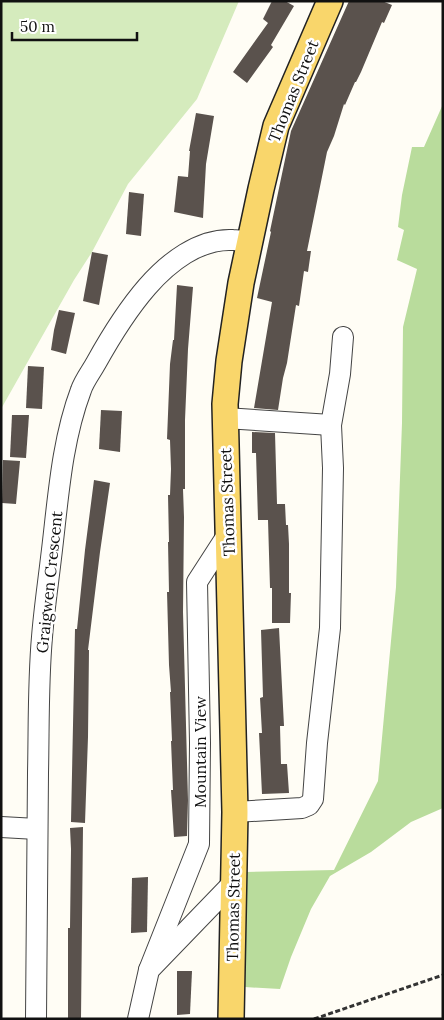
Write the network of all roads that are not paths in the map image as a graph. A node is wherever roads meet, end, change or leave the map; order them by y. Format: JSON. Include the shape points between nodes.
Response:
{"nodes":[{"id":1,"x":330,"y":1,"type":"edge"},
{"id":2,"x":250,"y":243,"type":"junction"},
{"id":3,"x":343,"y":337,"type":"dead end"},
{"id":4,"x":225,"y":418,"type":"junction"},
{"id":5,"x":331,"y":425,"type":"junction"},
{"id":6,"x":228,"y":534,"type":"junction"},
{"id":7,"x":234,"y":812,"type":"junction"},
{"id":8,"x":1,"y":827,"type":"edge"},
{"id":9,"x":37,"y":829,"type":"junction"},
{"id":10,"x":234,"y":882,"type":"junction"},
{"id":11,"x":149,"y":970,"type":"junction"},
{"id":12,"x":36,"y":1019,"type":"edge"},
{"id":13,"x":138,"y":1019,"type":"edge"},
{"id":14,"x":231,"y":1019,"type":"edge"}],
"edges":[{"from":1,"to":2,"type":"main road","name":"Thomas Street","via":[[276,126]]},
{"from":2,"to":4,"type":"main road","name":"Thomas Street","via":[[232,344]]},
{"from":2,"to":9,"type":"street","name":"Graigwen Crescent","via":[[232,240],[196,248],[156,277],[118,325],[81,388],[66,447],[42,635]]},
{"from":3,"to":5,"type":"street"},
{"from":4,"to":5,"type":"street"},
{"from":4,"to":6,"type":"main road","name":"Thomas Street"},
{"from":5,"to":7,"type":"street","via":[[330,628],[313,799],[302,808]]},
{"from":6,"to":7,"type":"main road","name":"Thomas Street"},
{"from":6,"to":11,"type":"street","name":"Mountain View","via":[[197,582],[200,844]]},
{"from":7,"to":10,"type":"main road","name":"Thomas Street"},
{"from":8,"to":9,"type":"street"},
{"from":9,"to":12,"type":"street","name":"Graigwen Crescent"},
{"from":10,"to":11,"type":"street"},
{"from":10,"to":14,"type":"main road","name":"Thomas Street"},
{"from":11,"to":13,"type":"street","name":"Mountain View"}]}
